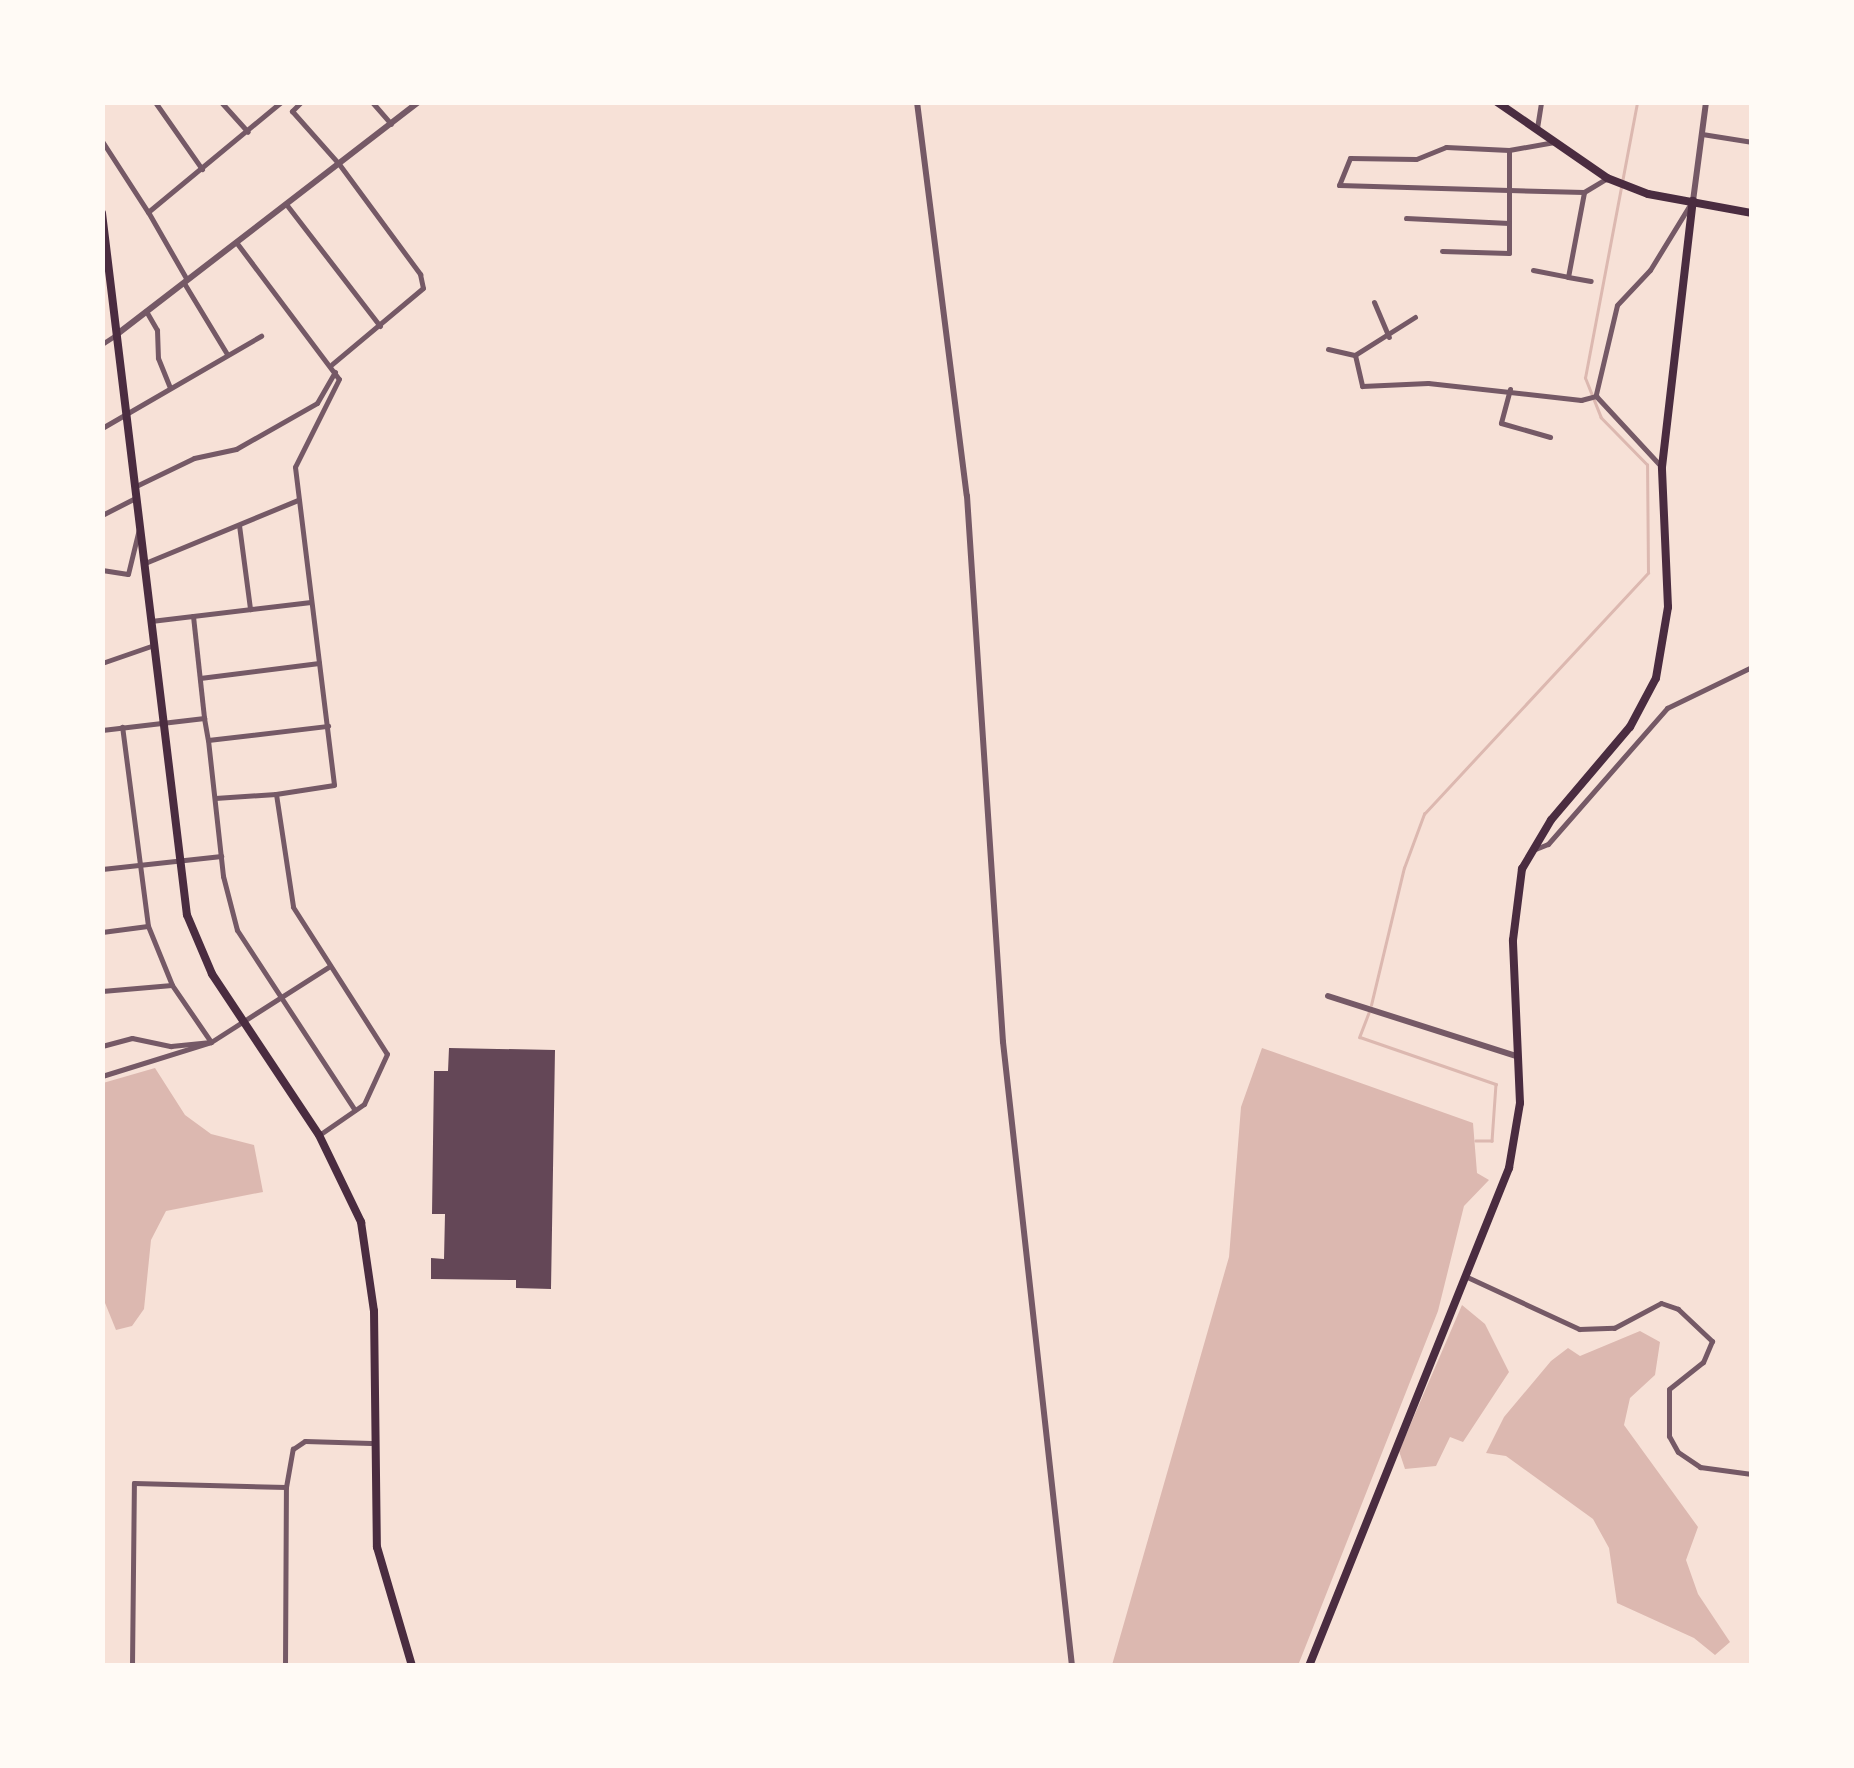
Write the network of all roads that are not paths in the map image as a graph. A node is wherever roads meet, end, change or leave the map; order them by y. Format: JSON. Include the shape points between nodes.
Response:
{"nodes":[{"id":1,"x":155,"y":102,"type":"edge"},
{"id":2,"x":221,"y":102,"type":"edge"},
{"id":3,"x":281,"y":102,"type":"edge"},
{"id":4,"x":302,"y":102,"type":"edge"},
{"id":5,"x":372,"y":102,"type":"edge"},
{"id":6,"x":419,"y":102,"type":"edge"},
{"id":7,"x":917,"y":102,"type":"edge"},
{"id":8,"x":1498,"y":102,"type":"edge"},
{"id":9,"x":1542,"y":102,"type":"edge"},
{"id":10,"x":1706,"y":102,"type":"edge"},
{"id":11,"x":392,"y":124,"type":"junction"},
{"id":12,"x":1536,"y":131,"type":"junction"},
{"id":13,"x":248,"y":132,"type":"junction"},
{"id":14,"x":1702,"y":134,"type":"junction"},
{"id":15,"x":102,"y":141,"type":"edge"},
{"id":16,"x":1554,"y":142,"type":"junction"},
{"id":17,"x":1752,"y":142,"type":"edge"},
{"id":18,"x":1509,"y":150,"type":"junction"},
{"id":19,"x":339,"y":164,"type":"junction"},
{"id":20,"x":202,"y":168,"type":"junction"},
{"id":21,"x":1607,"y":178,"type":"junction"},
{"id":22,"x":1509,"y":190,"type":"junction"},
{"id":23,"x":1584,"y":192,"type":"junction"},
{"id":24,"x":1693,"y":201,"type":"junction"},
{"id":25,"x":286,"y":204,"type":"junction"},
{"id":26,"x":148,"y":212,"type":"junction"},
{"id":27,"x":102,"y":213,"type":"edge"},
{"id":28,"x":1752,"y":213,"type":"edge"},
{"id":29,"x":1406,"y":218,"type":"dead end"},
{"id":30,"x":1509,"y":223,"type":"junction"},
{"id":31,"x":236,"y":242,"type":"junction"},
{"id":32,"x":1442,"y":251,"type":"dead end"},
{"id":33,"x":1533,"y":270,"type":"dead end"},
{"id":34,"x":1568,"y":277,"type":"junction"},
{"id":35,"x":184,"y":279,"type":"junction"},
{"id":36,"x":1591,"y":281,"type":"dead end"},
{"id":37,"x":1374,"y":302,"type":"dead end"},
{"id":38,"x":146,"y":311,"type":"junction"},
{"id":39,"x":1415,"y":317,"type":"dead end"},
{"id":40,"x":380,"y":326,"type":"junction"},
{"id":41,"x":116,"y":336,"type":"junction"},
{"id":42,"x":260,"y":336,"type":"dead end"},
{"id":43,"x":1389,"y":337,"type":"junction"},
{"id":44,"x":102,"y":344,"type":"edge"},
{"id":45,"x":1328,"y":349,"type":"dead end"},
{"id":46,"x":227,"y":354,"type":"junction"},
{"id":47,"x":1355,"y":355,"type":"junction"},
{"id":48,"x":332,"y":364,"type":"junction"},
{"id":49,"x":336,"y":371,"type":"junction"},
{"id":50,"x":170,"y":388,"type":"junction"},
{"id":51,"x":1510,"y":389,"type":"junction"},
{"id":52,"x":1596,"y":396,"type":"junction"},
{"id":53,"x":127,"y":414,"type":"junction"},
{"id":54,"x":102,"y":416,"type":"edge"},
{"id":55,"x":104,"y":427,"type":"edge"},
{"id":56,"x":1550,"y":437,"type":"dead end"},
{"id":57,"x":1662,"y":467,"type":"junction"},
{"id":58,"x":136,"y":486,"type":"junction"},
{"id":59,"x":137,"y":498,"type":"junction"},
{"id":60,"x":298,"y":500,"type":"junction"},
{"id":61,"x":102,"y":516,"type":"edge"},
{"id":62,"x":238,"y":525,"type":"junction"},
{"id":63,"x":141,"y":526,"type":"junction"},
{"id":64,"x":146,"y":563,"type":"junction"},
{"id":65,"x":102,"y":570,"type":"edge"},
{"id":66,"x":311,"y":602,"type":"junction"},
{"id":67,"x":250,"y":609,"type":"junction"},
{"id":68,"x":193,"y":616,"type":"junction"},
{"id":69,"x":151,"y":621,"type":"junction"},
{"id":70,"x":154,"y":645,"type":"junction"},
{"id":71,"x":102,"y":663,"type":"edge"},
{"id":72,"x":319,"y":663,"type":"junction"},
{"id":73,"x":1752,"y":667,"type":"edge"},
{"id":74,"x":200,"y":678,"type":"junction"},
{"id":75,"x":204,"y":718,"type":"junction"},
{"id":76,"x":163,"y":722,"type":"junction"},
{"id":77,"x":328,"y":726,"type":"junction"},
{"id":78,"x":122,"y":727,"type":"junction"},
{"id":79,"x":102,"y":730,"type":"edge"},
{"id":80,"x":208,"y":740,"type":"junction"},
{"id":81,"x":276,"y":794,"type":"junction"},
{"id":82,"x":216,"y":798,"type":"junction"},
{"id":83,"x":1530,"y":851,"type":"junction"},
{"id":84,"x":221,"y":856,"type":"junction"},
{"id":85,"x":177,"y":861,"type":"junction"},
{"id":86,"x":137,"y":865,"type":"junction"},
{"id":87,"x":102,"y":869,"type":"edge"},
{"id":88,"x":148,"y":926,"type":"junction"},
{"id":89,"x":102,"y":932,"type":"edge"},
{"id":90,"x":330,"y":965,"type":"junction"},
{"id":91,"x":172,"y":985,"type":"junction"},
{"id":92,"x":102,"y":991,"type":"edge"},
{"id":93,"x":1328,"y":996,"type":"dead end"},
{"id":94,"x":279,"y":997,"type":"junction"},
{"id":95,"x":242,"y":1022,"type":"junction"},
{"id":96,"x":211,"y":1042,"type":"junction"},
{"id":97,"x":102,"y":1046,"type":"edge"},
{"id":98,"x":1516,"y":1056,"type":"junction"},
{"id":99,"x":102,"y":1076,"type":"edge"},
{"id":100,"x":355,"y":1110,"type":"junction"},
{"id":101,"x":319,"y":1135,"type":"junction"},
{"id":102,"x":1465,"y":1276,"type":"junction"},
{"id":103,"x":102,"y":1324,"type":"edge"},
{"id":104,"x":102,"y":1364,"type":"edge"},
{"id":105,"x":371,"y":1442,"type":"junction"},
{"id":106,"x":1752,"y":1474,"type":"edge"},
{"id":107,"x":286,"y":1487,"type":"junction"},
{"id":108,"x":132,"y":1666,"type":"edge"},
{"id":109,"x":285,"y":1666,"type":"edge"},
{"id":110,"x":412,"y":1666,"type":"edge"},
{"id":111,"x":1072,"y":1666,"type":"edge"},
{"id":112,"x":1309,"y":1666,"type":"edge"}],
"edges":[{"from":1,"to":20,"type":"street"},
{"from":2,"to":13,"type":"street"},
{"from":3,"to":13,"type":"street"},
{"from":4,"to":19,"type":"street","via":[[292,110]]},
{"from":5,"to":11,"type":"street"},
{"from":6,"to":11,"type":"street"},
{"from":7,"to":111,"type":"street","via":[[967,496],[1003,1042]]},
{"from":8,"to":12,"type":"main road"},
{"from":9,"to":12,"type":"street"},
{"from":10,"to":14,"type":"street"},
{"from":11,"to":19,"type":"street"},
{"from":12,"to":16,"type":"main road"},
{"from":13,"to":20,"type":"street"},
{"from":14,"to":17,"type":"street"},
{"from":14,"to":24,"type":"street"},
{"from":15,"to":26,"type":"street"},
{"from":16,"to":18,"type":"street"},
{"from":16,"to":21,"type":"main road"},
{"from":18,"to":22,"type":"street"},
{"from":18,"to":22,"type":"street","via":[[1446,147],[1416,159],[1350,158],[1339,185]]},
{"from":19,"to":25,"type":"street"},
{"from":19,"to":40,"type":"street","via":[[420,274],[418,297]]},
{"from":20,"to":26,"type":"street"},
{"from":21,"to":23,"type":"street"},
{"from":21,"to":24,"type":"main road"},
{"from":22,"to":23,"type":"street"},
{"from":22,"to":30,"type":"street"},
{"from":23,"to":34,"type":"street"},
{"from":24,"to":28,"type":"main road"},
{"from":24,"to":52,"type":"street","via":[[1650,270],[1618,305]]},
{"from":24,"to":57,"type":"main road"},
{"from":25,"to":31,"type":"street"},
{"from":25,"to":40,"type":"street"},
{"from":26,"to":35,"type":"street"},
{"from":27,"to":41,"type":"main road"},
{"from":29,"to":30,"type":"street"},
{"from":30,"to":32,"type":"street","via":[[1510,254]]},
{"from":31,"to":35,"type":"street"},
{"from":31,"to":48,"type":"street"},
{"from":33,"to":34,"type":"street"},
{"from":34,"to":36,"type":"street"},
{"from":35,"to":38,"type":"street"},
{"from":35,"to":46,"type":"street"},
{"from":37,"to":43,"type":"street"},
{"from":38,"to":41,"type":"street"},
{"from":38,"to":50,"type":"street"},
{"from":39,"to":43,"type":"street"},
{"from":40,"to":48,"type":"street"},
{"from":41,"to":44,"type":"street"},
{"from":41,"to":53,"type":"main road"},
{"from":42,"to":46,"type":"street"},
{"from":43,"to":47,"type":"street"},
{"from":45,"to":47,"type":"street"},
{"from":46,"to":50,"type":"street"},
{"from":47,"to":51,"type":"street","via":[[1356,380],[1371,388],[1428,382]]},
{"from":48,"to":49,"type":"street"},
{"from":49,"to":58,"type":"street","via":[[316,403],[236,449],[194,458]]},
{"from":49,"to":60,"type":"street","via":[[336,393],[298,454]]},
{"from":50,"to":53,"type":"street"},
{"from":51,"to":52,"type":"street","via":[[1581,400]]},
{"from":51,"to":56,"type":"street","via":[[1501,424]]},
{"from":52,"to":57,"type":"street"},
{"from":53,"to":55,"type":"street"},
{"from":53,"to":58,"type":"main road"},
{"from":54,"to":55,"type":"street"},
{"from":57,"to":83,"type":"main road","via":[[1668,608],[1656,678],[1630,727]]},
{"from":58,"to":59,"type":"main road"},
{"from":59,"to":61,"type":"street"},
{"from":59,"to":63,"type":"main road"},
{"from":60,"to":62,"type":"street"},
{"from":60,"to":66,"type":"street"},
{"from":62,"to":64,"type":"street"},
{"from":62,"to":67,"type":"street"},
{"from":63,"to":64,"type":"main road"},
{"from":63,"to":65,"type":"street","via":[[128,574]]},
{"from":64,"to":69,"type":"main road"},
{"from":66,"to":67,"type":"street"},
{"from":66,"to":72,"type":"street"},
{"from":67,"to":68,"type":"street"},
{"from":68,"to":69,"type":"street"},
{"from":68,"to":74,"type":"street"},
{"from":69,"to":70,"type":"main road"},
{"from":70,"to":71,"type":"street"},
{"from":70,"to":76,"type":"main road"},
{"from":72,"to":74,"type":"street"},
{"from":72,"to":77,"type":"street"},
{"from":73,"to":83,"type":"street","via":[[1667,708],[1548,844]]},
{"from":74,"to":75,"type":"street"},
{"from":75,"to":76,"type":"street"},
{"from":75,"to":80,"type":"street"},
{"from":76,"to":78,"type":"street"},
{"from":76,"to":85,"type":"main road"},
{"from":77,"to":80,"type":"street"},
{"from":77,"to":81,"type":"street","via":[[334,785]]},
{"from":78,"to":79,"type":"street"},
{"from":78,"to":86,"type":"street"},
{"from":80,"to":82,"type":"street"},
{"from":81,"to":82,"type":"street"},
{"from":81,"to":90,"type":"street","via":[[293,907]]},
{"from":82,"to":84,"type":"street"},
{"from":83,"to":98,"type":"main road","via":[[1514,903]]},
{"from":84,"to":85,"type":"street"},
{"from":84,"to":94,"type":"street","via":[[238,930]]},
{"from":85,"to":86,"type":"street"},
{"from":85,"to":95,"type":"main road","via":[[196,942]]},
{"from":86,"to":87,"type":"street"},
{"from":86,"to":88,"type":"street"},
{"from":88,"to":89,"type":"street"},
{"from":88,"to":91,"type":"street"},
{"from":90,"to":94,"type":"street"},
{"from":90,"to":100,"type":"street","via":[[387,1054]]},
{"from":91,"to":92,"type":"street"},
{"from":91,"to":96,"type":"street"},
{"from":93,"to":98,"type":"street"},
{"from":94,"to":95,"type":"street"},
{"from":94,"to":100,"type":"street"},
{"from":95,"to":96,"type":"street"},
{"from":95,"to":101,"type":"main road"},
{"from":96,"to":97,"type":"street","via":[[172,1046],[132,1038]]},
{"from":96,"to":99,"type":"street"},
{"from":98,"to":102,"type":"main road","via":[[1520,1103],[1513,1152]]},
{"from":100,"to":101,"type":"street"},
{"from":101,"to":105,"type":"main road","via":[[361,1222],[370,1266]]},
{"from":102,"to":106,"type":"street","via":[[1580,1329],[1614,1328],[1661,1303],[1678,1308],[1712,1341],[1703,1362],[1670,1389],[1669,1436],[1700,1467]]},
{"from":102,"to":112,"type":"main road"},
{"from":103,"to":104,"type":"street"},
{"from":105,"to":107,"type":"street","via":[[305,1440],[292,1450]]},
{"from":105,"to":110,"type":"main road","via":[[377,1547]]},
{"from":107,"to":108,"type":"street","via":[[134,1483]]},
{"from":107,"to":109,"type":"street"}]}
